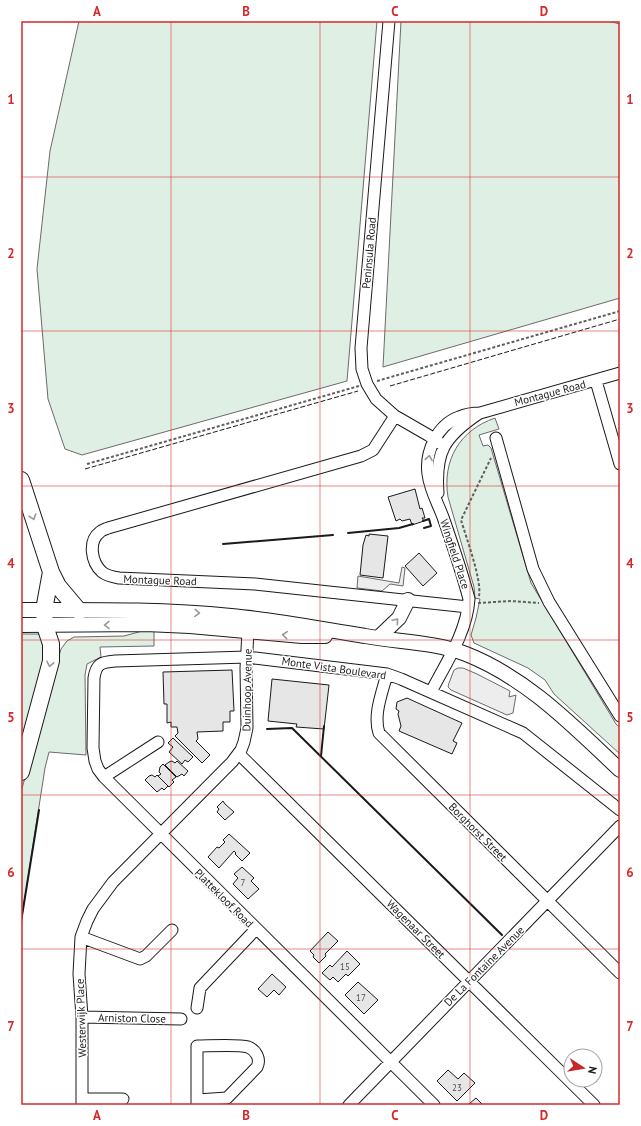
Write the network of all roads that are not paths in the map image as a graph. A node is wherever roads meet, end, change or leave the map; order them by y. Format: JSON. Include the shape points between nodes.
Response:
{"nodes":[{"id":1,"x":389,"y":21,"type":"edge"},
{"id":2,"x":620,"y":373,"type":"edge"},
{"id":3,"x":596,"y":380,"type":"junction"},
{"id":4,"x":480,"y":412,"type":"junction"},
{"id":5,"x":395,"y":416,"type":"junction"},
{"id":6,"x":496,"y":438,"type":"dead end"},
{"id":7,"x":434,"y":440,"type":"junction"},
{"id":8,"x":444,"y":446,"type":"junction"},
{"id":9,"x":620,"y":464,"type":"edge"},
{"id":10,"x":21,"y":480,"type":"edge"},
{"id":11,"x":438,"y":504,"type":"junction"},
{"id":12,"x":51,"y":572,"type":"junction"},
{"id":13,"x":408,"y":600,"type":"junction"},
{"id":14,"x":468,"y":607,"type":"junction"},
{"id":15,"x":21,"y":610,"type":"edge"},
{"id":16,"x":44,"y":610,"type":"junction"},
{"id":17,"x":79,"y":611,"type":"junction"},
{"id":18,"x":232,"y":616,"type":"junction"},
{"id":19,"x":21,"y":625,"type":"edge"},
{"id":20,"x":45,"y":626,"type":"junction"},
{"id":21,"x":248,"y":631,"type":"junction"},
{"id":22,"x":352,"y":634,"type":"junction"},
{"id":23,"x":378,"y":638,"type":"junction"},
{"id":24,"x":453,"y":650,"type":"junction"},
{"id":25,"x":247,"y":657,"type":"junction"},
{"id":26,"x":105,"y":662,"type":"joint"},
{"id":27,"x":387,"y":674,"type":"junction"},
{"id":28,"x":431,"y":692,"type":"junction"},
{"id":29,"x":620,"y":716,"type":"edge"},
{"id":30,"x":158,"y":742,"type":"dead end"},
{"id":31,"x":239,"y":754,"type":"junction"},
{"id":32,"x":620,"y":770,"type":"edge"},
{"id":33,"x":21,"y":772,"type":"edge"},
{"id":34,"x":104,"y":777,"type":"junction"},
{"id":35,"x":620,"y":810,"type":"edge"},
{"id":36,"x":620,"y":826,"type":"edge"},
{"id":37,"x":160,"y":834,"type":"junction"},
{"id":38,"x":548,"y":901,"type":"junction"},
{"id":39,"x":256,"y":929,"type":"junction"},
{"id":40,"x":172,"y":930,"type":"dead end"},
{"id":41,"x":81,"y":937,"type":"junction"},
{"id":42,"x":620,"y":973,"type":"edge"},
{"id":43,"x":468,"y":981,"type":"junction"},
{"id":44,"x":197,"y":1008,"type":"dead end"},
{"id":45,"x":82,"y":1017,"type":"junction"},
{"id":46,"x":181,"y":1019,"type":"dead end"},
{"id":47,"x":390,"y":1062,"type":"junction"},
{"id":48,"x":123,"y":1099,"type":"dead end"},
{"id":49,"x":82,"y":1102,"type":"edge"},
{"id":50,"x":197,"y":1103,"type":"edge"},
{"id":51,"x":348,"y":1105,"type":"edge"},
{"id":52,"x":434,"y":1105,"type":"edge"},
{"id":53,"x":594,"y":1105,"type":"edge"}],
"edges":[{"from":1,"to":5,"type":"street","name":"Peninsula Road","via":[[361,348],[362,369],[367,384],[376,399]]},
{"from":2,"to":3,"type":"street","name":"Montague Road"},
{"from":3,"to":4,"type":"street","name":"Montague Road"},
{"from":3,"to":9,"type":"street"},
{"from":4,"to":7,"type":"street","name":"Montague Road","via":[[467,414],[449,422]]},
{"from":4,"to":8,"type":"street","name":"Montague Road","via":[[459,428]]},
{"from":5,"to":7,"type":"street","name":"Peninsula Road"},
{"from":5,"to":13,"type":"street","name":"Montague Road","via":[[373,450],[366,454],[108,528],[99,532],[92,550],[102,572],[110,577],[255,584]]},
{"from":6,"to":29,"type":"street","via":[[533,569],[549,602]]},
{"from":7,"to":8,"type":"street","name":"Peninsula Road"},
{"from":11,"to":7,"type":"street","name":"Wingfield Place","one_way":true,"via":[[428,474],[428,459]]},
{"from":8,"to":11,"type":"street","name":"Wingfield Place","via":[[437,469]]},
{"from":10,"to":12,"type":"highway","one_way":true},
{"from":11,"to":14,"type":"street","name":"Wingfield Place","via":[[469,599]]},
{"from":12,"to":16,"type":"highway"},
{"from":12,"to":17,"type":"highway","via":[[58,586]]},
{"from":13,"to":14,"type":"street","name":"Montague Road"},
{"from":23,"to":13,"type":"main road","one_way":true,"via":[[399,618]]},
{"from":14,"to":24,"type":"street","name":"Wingfield Place"},
{"from":15,"to":16,"type":"main road"},
{"from":16,"to":17,"type":"main road"},
{"from":16,"to":20,"type":"highway"},
{"from":17,"to":18,"type":"main road","one_way":true,"via":[[148,611]]},
{"from":18,"to":21,"type":"street"},
{"from":18,"to":22,"type":"main road"},
{"from":19,"to":20,"type":"main road"},
{"from":21,"to":20,"type":"main road","one_way":true,"via":[[146,624]]},
{"from":20,"to":33,"type":"highway","one_way":true,"via":[[51,644],[51,661]]},
{"from":22,"to":21,"type":"main road","one_way":true,"via":[[319,637]]},
{"from":21,"to":25,"type":"street","name":"Duinhoop Avenue"},
{"from":22,"to":23,"type":"main road"},
{"from":23,"to":24,"type":"main road"},
{"from":24,"to":28,"type":"street","name":"Wingfield Place"},
{"from":24,"to":32,"type":"main road","via":[[467,654],[514,678],[538,695]]},
{"from":25,"to":26,"type":"street","name":"Monte Vista Boulevard"},
{"from":25,"to":27,"type":"street","name":"Monte Vista Boulevard"},
{"from":25,"to":31,"type":"street","name":"Duinhoop Avenue","via":[[247,728]]},
{"from":26,"to":34,"type":"street","name":"Plattekloof Road","via":[[96,668],[94,673],[93,740],[95,761]]},
{"from":27,"to":28,"type":"street","name":"Monte Vista Boulevard"},
{"from":27,"to":38,"type":"street","name":"Borghorst Street","via":[[376,725],[379,733]]},
{"from":28,"to":35,"type":"street","name":"Monte Vista Boulevard","via":[[523,733]]},
{"from":30,"to":34,"type":"street"},
{"from":31,"to":37,"type":"street","name":"Duinhoop Avenue"},
{"from":31,"to":43,"type":"street","name":"Wagenaar Street"},
{"from":34,"to":37,"type":"street","name":"Plattekloof Road"},
{"from":36,"to":38,"type":"street","name":"De La Fontaine Avenue"},
{"from":37,"to":39,"type":"street","name":"Plattekloof Road"},
{"from":37,"to":41,"type":"street","name":"Westerwijk Place","via":[[113,882],[93,909]]},
{"from":38,"to":42,"type":"street","name":"Borghorst Street"},
{"from":38,"to":43,"type":"street","name":"De La Fontaine Avenue"},
{"from":39,"to":44,"type":"street","via":[[200,988]]},
{"from":39,"to":47,"type":"street","name":"Plattekloof Road"},
{"from":40,"to":41,"type":"street","via":[[140,959]]},
{"from":41,"to":45,"type":"street","name":"Westerwijk Place","via":[[79,974]]},
{"from":43,"to":47,"type":"street","name":"De La Fontaine Avenue"},
{"from":43,"to":53,"type":"street","name":"Wagenaar Street"},
{"from":45,"to":46,"type":"street","name":"Arniston Close"},
{"from":45,"to":49,"type":"street","name":"Westerwijk Place"},
{"from":47,"to":51,"type":"street","name":"De La Fontaine Avenue"},
{"from":47,"to":52,"type":"street","name":"Plattekloof Road"},
{"from":48,"to":49,"type":"street","name":"Westerwijk Place"},
{"from":50,"to":50,"type":"street","via":[[222,1100],[231,1095],[257,1067],[259,1062],[256,1053],[246,1046],[197,1046]]}]}
